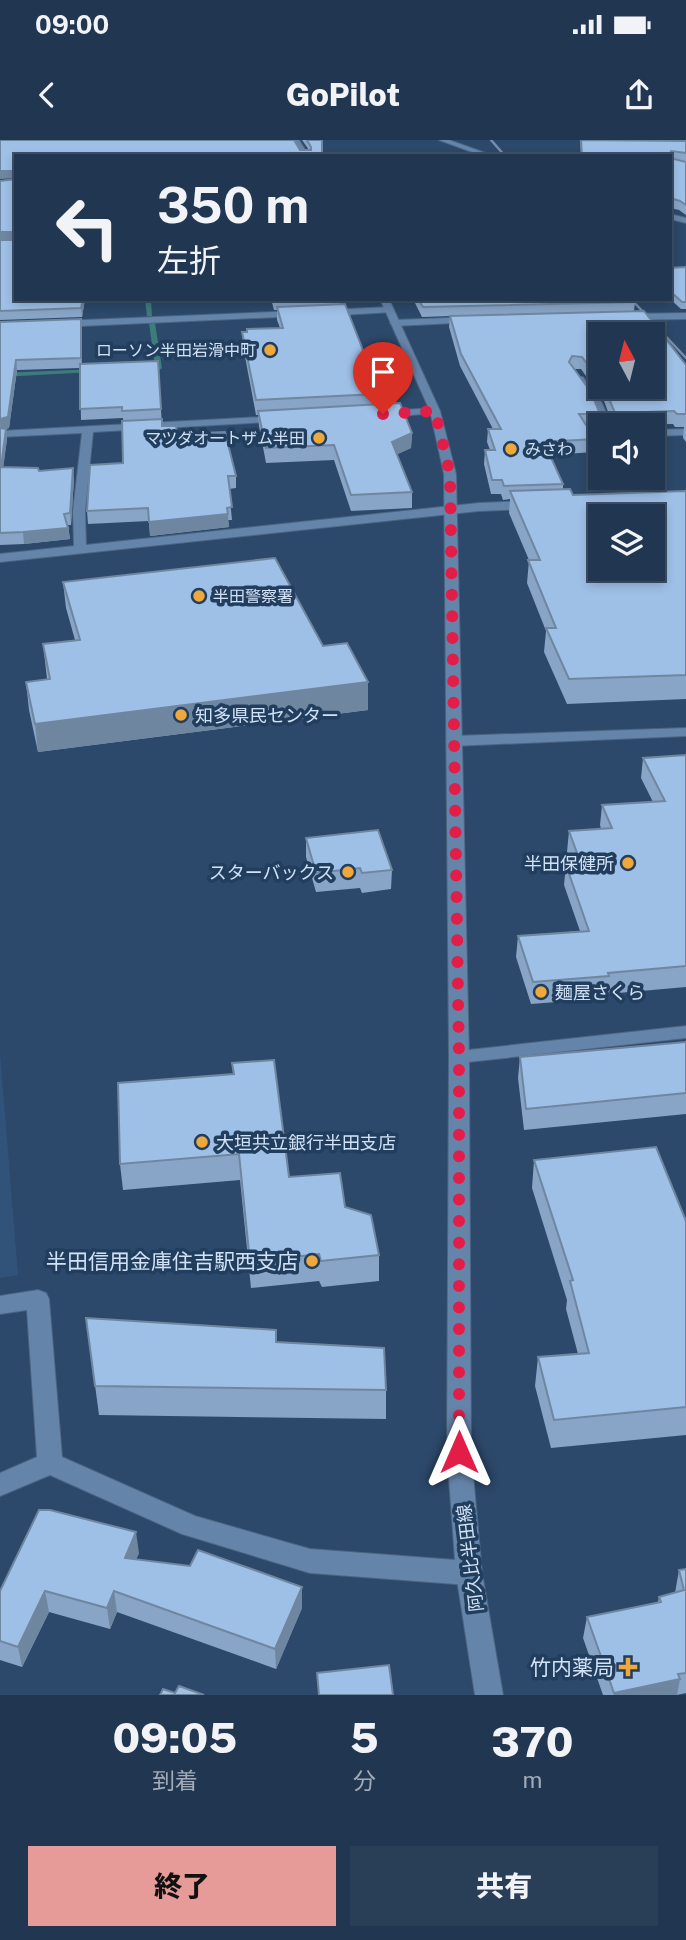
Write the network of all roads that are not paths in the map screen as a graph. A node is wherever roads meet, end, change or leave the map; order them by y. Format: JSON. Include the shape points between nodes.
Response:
{"nodes":[{"id":1,"x":442,"y":140,"type":"edge"},
{"id":2,"x":484,"y":154,"type":"edge"},
{"id":3,"x":389,"y":311,"type":"edge"},
{"id":4,"x":686,"y":316,"type":"edge"},
{"id":5,"x":622,"y":317,"type":"edge"},
{"id":6,"x":489,"y":320,"type":"edge"},
{"id":7,"x":54,"y":324,"type":"edge"},
{"id":8,"x":575,"y":373,"type":"edge"},
{"id":9,"x":435,"y":411,"type":"junction"},
{"id":10,"x":601,"y":413,"type":"edge"},
{"id":11,"x":367,"y":415,"type":"edge"},
{"id":12,"x":299,"y":418,"type":"edge"},
{"id":13,"x":89,"y":430,"type":"junction"},
{"id":14,"x":686,"y":432,"type":"edge"},
{"id":15,"x":665,"y":433,"type":"edge"},
{"id":16,"x":0,"y":434,"type":"edge"},
{"id":17,"x":634,"y":490,"type":"edge"},
{"id":18,"x":641,"y":502,"type":"edge"},
{"id":19,"x":547,"y":505,"type":"edge"},
{"id":20,"x":451,"y":511,"type":"junction"},
{"id":21,"x":80,"y":550,"type":"junction"},
{"id":22,"x":0,"y":558,"type":"edge"},
{"id":23,"x":686,"y":732,"type":"edge"},
{"id":24,"x":454,"y":741,"type":"junction"},
{"id":25,"x":686,"y":1032,"type":"edge"},
{"id":26,"x":459,"y":1057,"type":"junction"},
{"id":27,"x":0,"y":1305,"type":"edge"},
{"id":28,"x":50,"y":1462,"type":"junction"},
{"id":29,"x":0,"y":1485,"type":"edge"},
{"id":30,"x":469,"y":1573,"type":"junction"},
{"id":31,"x":489,"y":1695,"type":"edge"}],
"edges":[{"from":1,"to":2,"type":"street"},
{"from":3,"to":6,"type":"street"},
{"from":3,"to":7,"type":"street"},
{"from":3,"to":9,"type":"street","name":"阿久比半田線"},
{"from":4,"to":5,"type":"street"},
{"from":8,"to":10,"type":"street"},
{"from":9,"to":11,"type":"street"},
{"from":9,"to":20,"type":"street","name":"阿久比半田線","via":[[450,474]]},
{"from":12,"to":13,"type":"street"},
{"from":13,"to":16,"type":"street"},
{"from":13,"to":21,"type":"street","via":[[79,511]]},
{"from":14,"to":15,"type":"street"},
{"from":17,"to":18,"type":"street"},
{"from":19,"to":20,"type":"street"},
{"from":20,"to":21,"type":"street"},
{"from":20,"to":24,"type":"street","name":"阿久比半田線"},
{"from":21,"to":22,"type":"street"},
{"from":23,"to":24,"type":"street"},
{"from":24,"to":26,"type":"street","name":"阿久比半田線"},
{"from":25,"to":26,"type":"street"},
{"from":26,"to":30,"type":"street","name":"阿久比半田線","via":[[459,1452]]},
{"from":27,"to":28,"type":"street","via":[[38,1299]]},
{"from":28,"to":29,"type":"street"},
{"from":28,"to":30,"type":"street","via":[[191,1526],[310,1561]]},
{"from":30,"to":31,"type":"street","name":"阿久比半田線"}]}
